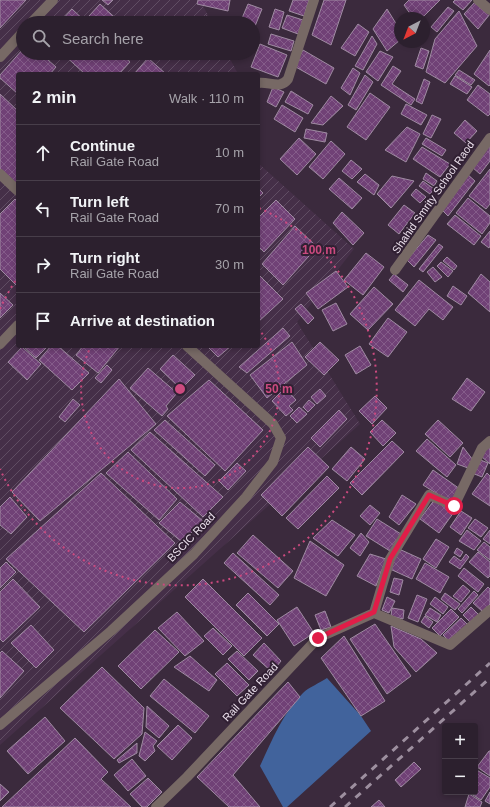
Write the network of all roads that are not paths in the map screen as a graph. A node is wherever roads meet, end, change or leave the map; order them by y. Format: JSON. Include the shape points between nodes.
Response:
{"nodes":[{"id":1,"x":53,"y":0,"type":"edge"},
{"id":2,"x":314,"y":0,"type":"edge"},
{"id":3,"x":478,"y":0,"type":"edge"},
{"id":4,"x":490,"y":10,"type":"edge"},
{"id":5,"x":38,"y":16,"type":"edge"},
{"id":6,"x":16,"y":40,"type":"edge"},
{"id":7,"x":0,"y":57,"type":"edge"},
{"id":8,"x":260,"y":83,"type":"edge"},
{"id":9,"x":490,"y":138,"type":"edge"},
{"id":10,"x":0,"y":174,"type":"edge"},
{"id":11,"x":16,"y":189,"type":"edge"},
{"id":12,"x":396,"y":270,"type":"dead end"},
{"id":13,"x":16,"y":327,"type":"edge"},
{"id":14,"x":0,"y":344,"type":"edge"},
{"id":15,"x":189,"y":348,"type":"edge"},
{"id":16,"x":490,"y":441,"type":"edge"},
{"id":17,"x":490,"y":610,"type":"edge"},
{"id":18,"x":374,"y":612,"type":"junction"},
{"id":19,"x":0,"y":725,"type":"edge"},
{"id":20,"x":156,"y":807,"type":"edge"}],
"edges":[{"from":1,"to":5,"type":"street"},
{"from":2,"to":8,"type":"street","via":[[288,79],[280,85]]},
{"from":3,"to":4,"type":"street"},
{"from":6,"to":7,"type":"street"},
{"from":9,"to":12,"type":"street","name":"Shahid Smrity School Raod"},
{"from":10,"to":11,"type":"street"},
{"from":13,"to":14,"type":"street"},
{"from":15,"to":19,"type":"street","name":"BSCIC Road","via":[[273,424],[281,438],[273,462],[246,497],[194,554],[111,632]]},
{"from":16,"to":18,"type":"street","via":[[482,448],[454,506],[429,495],[390,559]]},
{"from":17,"to":18,"type":"street","via":[[450,645]]},
{"from":18,"to":20,"type":"street","name":"Rail Gate Road","via":[[318,638]]}]}
